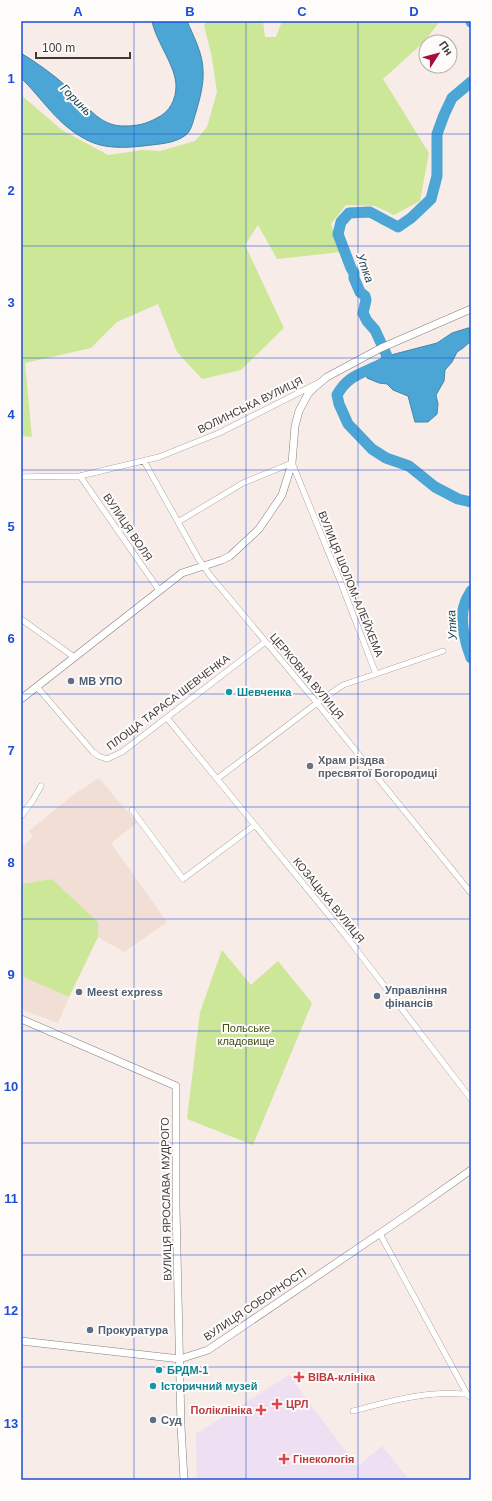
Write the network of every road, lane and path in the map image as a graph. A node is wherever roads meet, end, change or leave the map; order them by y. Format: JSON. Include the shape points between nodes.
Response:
{"nodes":[{"id":1,"x":471,"y":309,"type":"edge"},
{"id":2,"x":323,"y":380,"type":"junction"},
{"id":3,"x":144,"y":461,"type":"junction"},
{"id":4,"x":292,"y":463,"type":"junction"},
{"id":5,"x":80,"y":476,"type":"junction"},
{"id":6,"x":21,"y":477,"type":"edge"},
{"id":7,"x":178,"y":522,"type":"junction"},
{"id":8,"x":204,"y":567,"type":"junction"},
{"id":9,"x":158,"y":590,"type":"junction"},
{"id":10,"x":21,"y":619,"type":"edge"},
{"id":11,"x":265,"y":642,"type":"junction"},
{"id":12,"x":443,"y":651,"type":"dead end"},
{"id":13,"x":74,"y":657,"type":"junction"},
{"id":14,"x":376,"y":674,"type":"junction"},
{"id":15,"x":37,"y":687,"type":"junction"},
{"id":16,"x":21,"y":699,"type":"edge"},
{"id":17,"x":317,"y":703,"type":"junction"},
{"id":18,"x":167,"y":718,"type":"junction"},
{"id":19,"x":217,"y":779,"type":"junction"},
{"id":20,"x":41,"y":786,"type":"dead end"},
{"id":21,"x":132,"y":810,"type":"dead end"},
{"id":22,"x":21,"y":816,"type":"edge"},
{"id":23,"x":255,"y":825,"type":"junction"},
{"id":24,"x":471,"y":893,"type":"edge"},
{"id":25,"x":21,"y":1019,"type":"edge"},
{"id":26,"x":471,"y":1099,"type":"edge"},
{"id":27,"x":471,"y":1170,"type":"edge"},
{"id":28,"x":380,"y":1234,"type":"junction"},
{"id":29,"x":21,"y":1342,"type":"edge"},
{"id":30,"x":180,"y":1359,"type":"junction"},
{"id":31,"x":469,"y":1396,"type":"edge"},
{"id":32,"x":353,"y":1411,"type":"dead end"},
{"id":33,"x":184,"y":1480,"type":"edge"}],
"edges":[{"from":1,"to":2,"type":"main road","via":[[401,338]]},
{"from":2,"to":3,"type":"street","name":"ВОЛИНСЬКА ВУЛИЦЯ","via":[[219,433]]},
{"from":2,"to":4,"type":"main road","via":[[308,394],[299,411]]},
{"from":3,"to":5,"type":"street","name":"ВОЛИНСЬКА ВУЛИЦЯ"},
{"from":3,"to":7,"type":"street","name":"ЦЕРКОВНА ВУЛИЦЯ"},
{"from":4,"to":7,"type":"street","via":[[242,483]]},
{"from":4,"to":8,"type":"main road","via":[[282,495],[259,529],[230,556]]},
{"from":4,"to":14,"type":"street","name":"ВУЛИЦЯ ШОЛОМ-АЛЕЙХЕМА"},
{"from":5,"to":6,"type":"street","name":"ВОЛИНСЬКА ВУЛИЦЯ"},
{"from":5,"to":9,"type":"street","name":"ВУЛИЦЯ ВОЛЯ"},
{"from":7,"to":8,"type":"street","name":"ЦЕРКОВНА ВУЛИЦЯ"},
{"from":8,"to":9,"type":"main road","via":[[182,573]]},
{"from":8,"to":11,"type":"street","name":"ЦЕРКОВНА ВУЛИЦЯ"},
{"from":9,"to":13,"type":"main road"},
{"from":10,"to":13,"type":"street"},
{"from":11,"to":17,"type":"street","name":"ЦЕРКОВНА ВУЛИЦЯ"},
{"from":11,"to":18,"type":"street","name":"ПЛОЩА ТАРАСА ШЕВЧЕНКА"},
{"from":12,"to":14,"type":"street"},
{"from":13,"to":15,"type":"main road"},
{"from":14,"to":17,"type":"street","name":"ВУЛИЦЯ ШОЛОМ-АЛЕЙХЕМА","via":[[343,685]]},
{"from":15,"to":16,"type":"main road"},
{"from":15,"to":18,"type":"street","name":"ПЛОЩА ТАРАСА ШЕВЧЕНКА","via":[[93,752],[102,758],[111,758],[122,752]]},
{"from":17,"to":19,"type":"street","name":"ВУЛИЦЯ ШОЛОМ-АЛЕЙХЕМА"},
{"from":17,"to":24,"type":"street","name":"ЦЕРКОВНА ВУЛИЦЯ"},
{"from":18,"to":19,"type":"street","name":"КОЗАЦЬКА ВУЛИЦЯ"},
{"from":19,"to":23,"type":"street","name":"КОЗАЦЬКА ВУЛИЦЯ"},
{"from":20,"to":22,"type":"street"},
{"from":21,"to":23,"type":"street","via":[[183,879]]},
{"from":23,"to":26,"type":"street","name":"КОЗАЦЬКА ВУЛИЦЯ","via":[[346,936]]},
{"from":25,"to":30,"type":"main road","name":"ВУЛИЦЯ ЯРОСЛАВА МУДРОГО","via":[[176,1086]]},
{"from":27,"to":28,"type":"main road","name":"ВУЛИЦЯ СОБОРНОСТІ"},
{"from":28,"to":30,"type":"main road","name":"ВУЛИЦЯ СОБОРНОСТІ","via":[[208,1350]]},
{"from":28,"to":31,"type":"street"},
{"from":29,"to":30,"type":"main road","name":"ВУЛИЦЯ СОБОРНОСТІ"},
{"from":30,"to":33,"type":"main road","name":"ВУЛИЦЯ ЯРОСЛАВА МУДРОГО"},
{"from":31,"to":32,"type":"street","via":[[436,1393],[384,1402]]}]}
